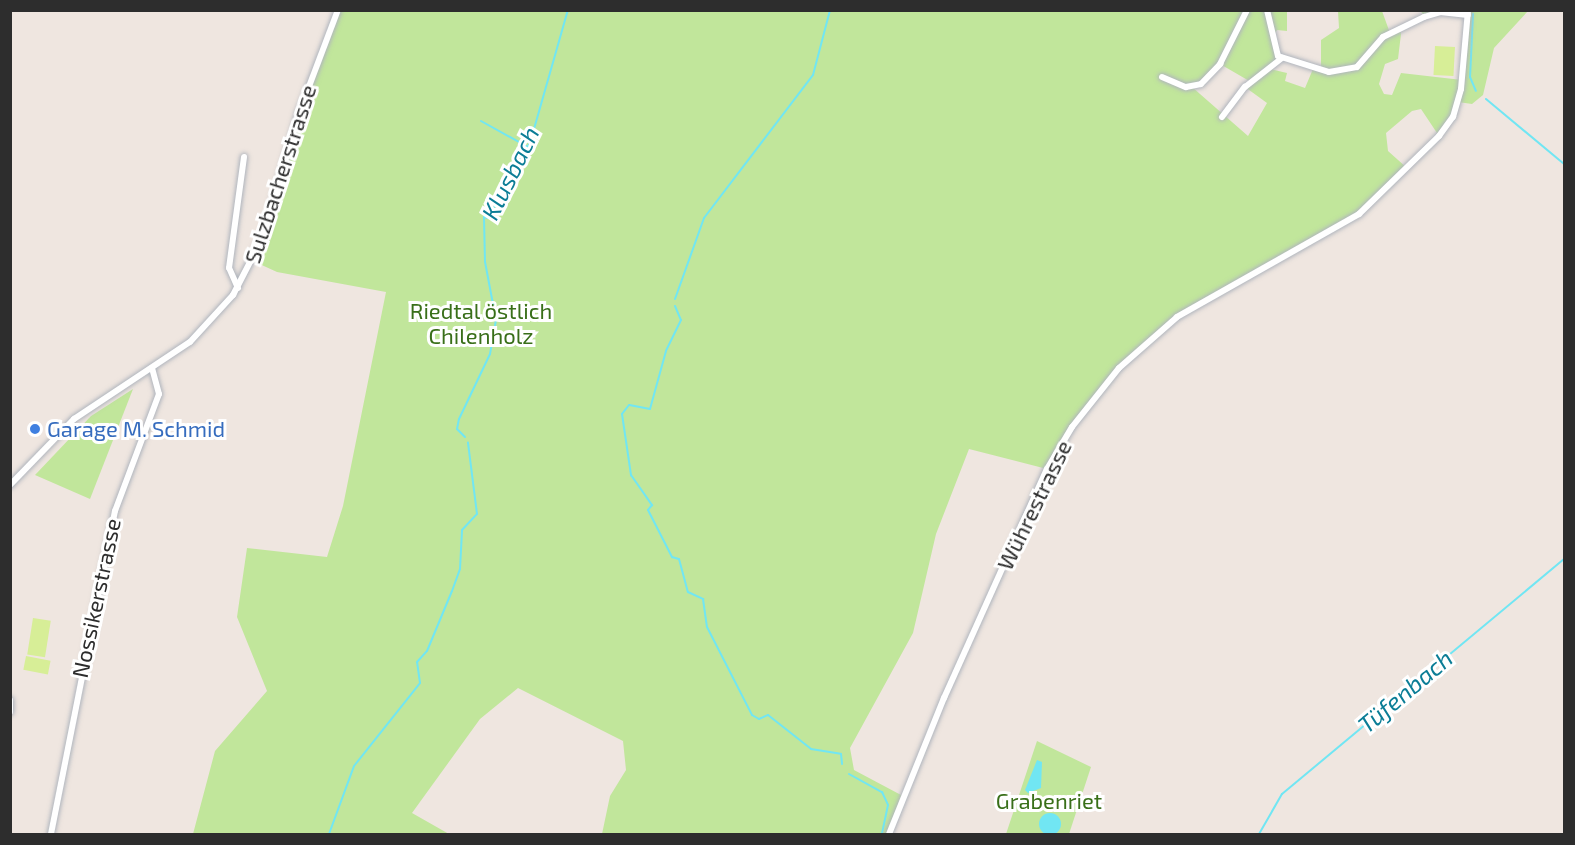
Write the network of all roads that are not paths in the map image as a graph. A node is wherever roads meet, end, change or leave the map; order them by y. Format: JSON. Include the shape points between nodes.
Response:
{"nodes":[{"id":1,"x":338,"y":10,"type":"edge"},
{"id":2,"x":1248,"y":10,"type":"edge"},
{"id":3,"x":1267,"y":10,"type":"edge"},
{"id":4,"x":1468,"y":13,"type":"edge"},
{"id":5,"x":1282,"y":58,"type":"junction"},
{"id":6,"x":1162,"y":77,"type":"dead end"},
{"id":7,"x":1222,"y":117,"type":"dead end"},
{"id":8,"x":244,"y":157,"type":"dead end"},
{"id":9,"x":238,"y":288,"type":"junction"},
{"id":10,"x":152,"y":368,"type":"junction"},
{"id":11,"x":10,"y":485,"type":"edge"},
{"id":12,"x":10,"y":700,"type":"edge"},
{"id":13,"x":10,"y":712,"type":"edge"},
{"id":14,"x":51,"y":834,"type":"edge"},
{"id":15,"x":889,"y":834,"type":"edge"}],
"edges":[{"from":1,"to":9,"type":"street","name":"Sulzbacherstrasse","via":[[299,113],[264,235]]},
{"from":2,"to":6,"type":"street","via":[[1220,64],[1201,84],[1186,87]]},
{"from":3,"to":5,"type":"street","via":[[1269,32]]},
{"from":4,"to":5,"type":"street","via":[[1440,12],[1424,17],[1383,37],[1363,62],[1344,72],[1313,69]]},
{"from":4,"to":15,"type":"street","name":"Wührestrasse","via":[[1461,89],[1453,117],[1373,202],[1314,241],[1184,311],[1092,398],[1047,469],[901,795]]},
{"from":5,"to":7,"type":"street","via":[[1245,87]]},
{"from":8,"to":9,"type":"street","via":[[229,268]]},
{"from":9,"to":10,"type":"street","name":"Sulzbacherstrasse","via":[[205,329]]},
{"from":10,"to":11,"type":"street","name":"Sulzbacherstrasse","via":[[84,411]]},
{"from":10,"to":14,"type":"street","name":"Nossikerstrasse","via":[[159,394],[115,511]]},
{"from":12,"to":13,"type":"street"}]}
